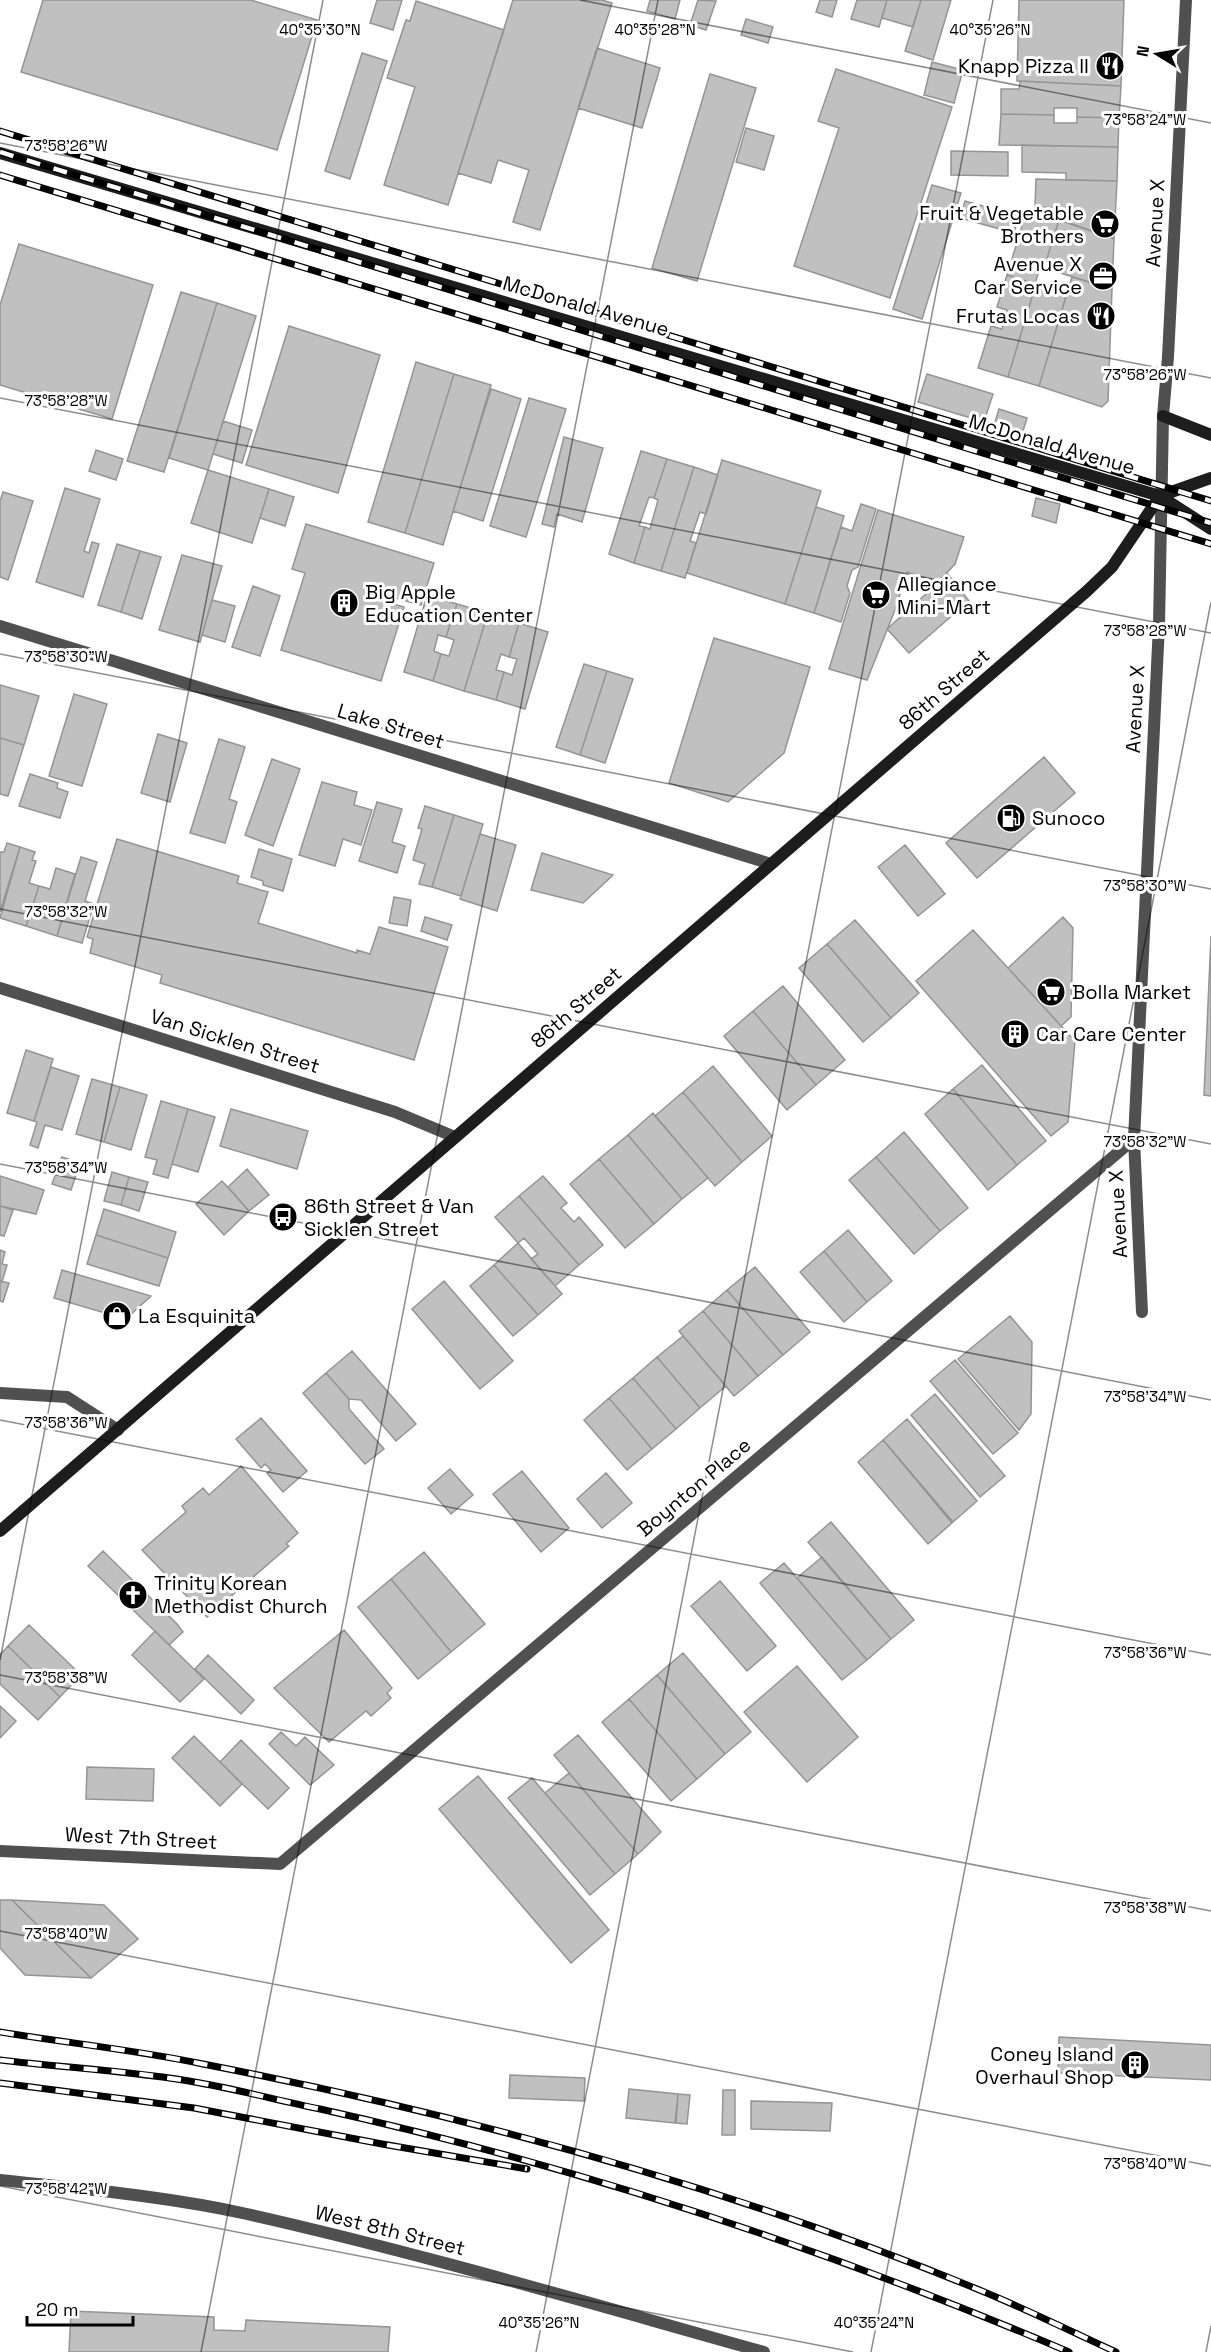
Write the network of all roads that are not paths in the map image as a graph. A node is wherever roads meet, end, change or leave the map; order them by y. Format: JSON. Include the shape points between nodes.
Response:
{"nodes":[{"id":1,"x":1186,"y":0,"type":"edge"},
{"id":2,"x":0,"y":153,"type":"edge"},
{"id":3,"x":1163,"y":416,"type":"junction"},
{"id":4,"x":1211,"y":435,"type":"edge"},
{"id":5,"x":1211,"y":478,"type":"edge"},
{"id":6,"x":1160,"y":496,"type":"junction"},
{"id":7,"x":1211,"y":529,"type":"edge"},
{"id":8,"x":0,"y":626,"type":"edge"},
{"id":9,"x":771,"y":864,"type":"junction"},
{"id":10,"x":0,"y":988,"type":"edge"},
{"id":11,"x":455,"y":1137,"type":"junction"},
{"id":12,"x":1134,"y":1139,"type":"junction"},
{"id":13,"x":1142,"y":1312,"type":"dead end"},
{"id":14,"x":0,"y":1393,"type":"edge"},
{"id":15,"x":118,"y":1430,"type":"junction"},
{"id":16,"x":0,"y":1531,"type":"edge"},
{"id":17,"x":0,"y":1851,"type":"edge"},
{"id":18,"x":280,"y":1864,"type":"joint"},
{"id":19,"x":0,"y":2180,"type":"edge"},
{"id":20,"x":764,"y":2352,"type":"edge"}],
"edges":[{"from":1,"to":3,"type":"street","name":"Avenue X"},
{"from":2,"to":6,"type":"main road","name":"McDonald Avenue"},
{"from":3,"to":4,"type":"main road"},
{"from":3,"to":6,"type":"street","name":"Avenue X"},
{"from":5,"to":6,"type":"main road"},
{"from":6,"to":7,"type":"main road","name":"McDonald Avenue"},
{"from":6,"to":9,"type":"main road","name":"86th Street","via":[[1112,567]]},
{"from":6,"to":12,"type":"street","name":"Avenue X","via":[[1158,637]]},
{"from":8,"to":9,"type":"street","name":"Lake Street"},
{"from":9,"to":11,"type":"main road","name":"86th Street"},
{"from":10,"to":11,"type":"street","name":"Van Sicklen Street","via":[[395,1112]]},
{"from":11,"to":15,"type":"main road","name":"86th Street"},
{"from":12,"to":13,"type":"street","name":"Avenue X"},
{"from":12,"to":18,"type":"street","name":"Boynton Place"},
{"from":14,"to":15,"type":"street","via":[[67,1397]]},
{"from":15,"to":16,"type":"main road","name":"86th Street"},
{"from":17,"to":18,"type":"street","name":"West 7th Street"},
{"from":19,"to":20,"type":"street","name":"West 8th Street","via":[[246,2214],[466,2269]]}]}
